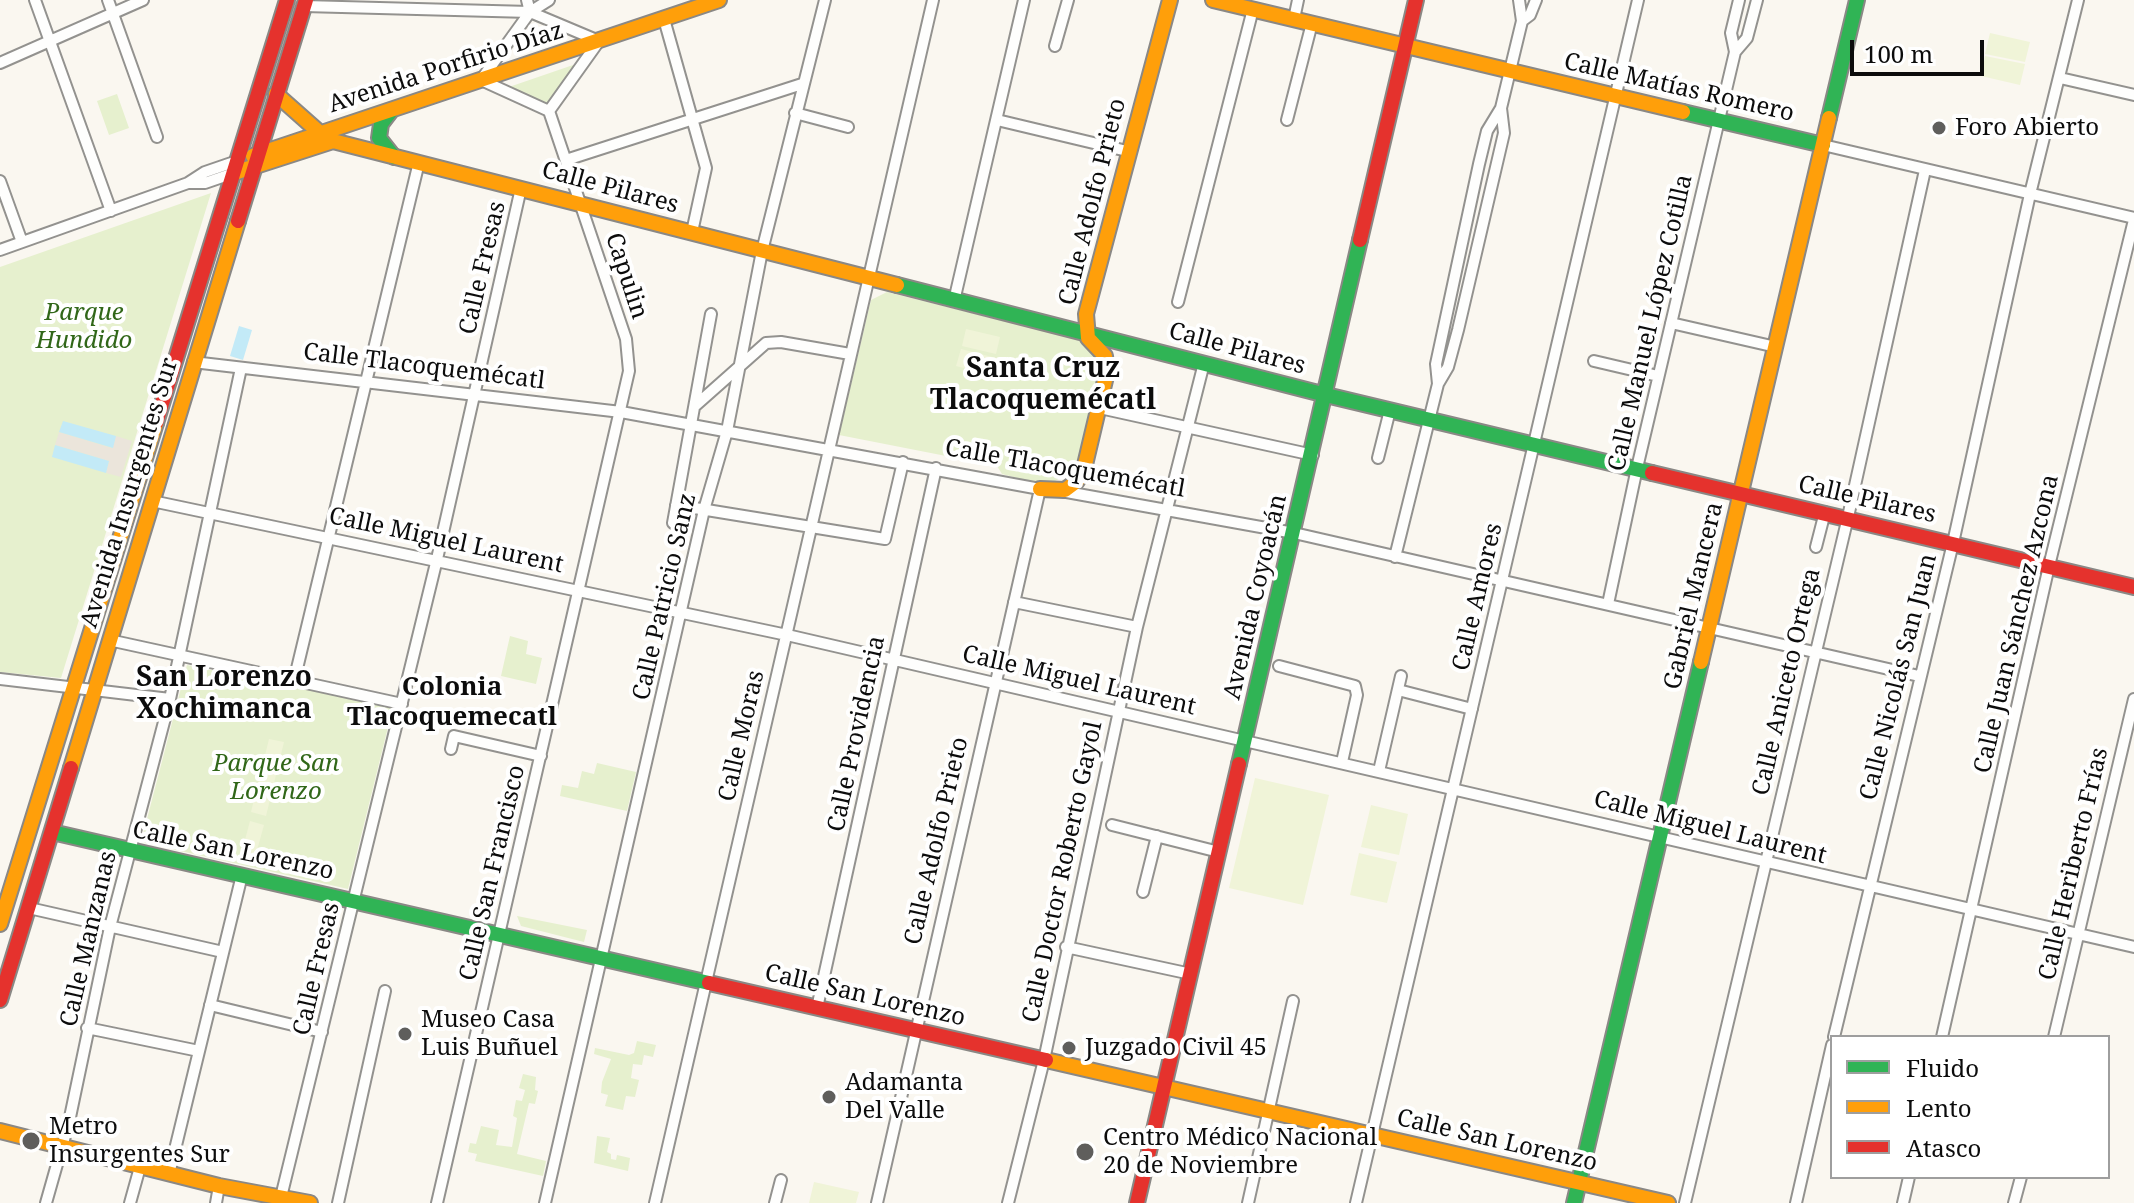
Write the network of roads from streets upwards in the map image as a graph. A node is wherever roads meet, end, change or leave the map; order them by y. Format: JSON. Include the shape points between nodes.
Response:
{"nodes":[{"id":1,"x":35,"y":0,"type":"edge"},
{"id":2,"x":108,"y":0,"type":"edge"},
{"id":3,"x":143,"y":0,"type":"edge"},
{"id":4,"x":287,"y":0,"type":"edge"},
{"id":5,"x":527,"y":0,"type":"edge"},
{"id":6,"x":549,"y":0,"type":"edge"},
{"id":7,"x":719,"y":0,"type":"edge"},
{"id":8,"x":825,"y":0,"type":"edge"},
{"id":9,"x":933,"y":0,"type":"edge"},
{"id":10,"x":1024,"y":0,"type":"edge"},
{"id":11,"x":1068,"y":0,"type":"edge"},
{"id":12,"x":1170,"y":0,"type":"edge"},
{"id":13,"x":1213,"y":0,"type":"edge"},
{"id":14,"x":1298,"y":0,"type":"edge"},
{"id":15,"x":1416,"y":0,"type":"edge"},
{"id":16,"x":1519,"y":0,"type":"edge"},
{"id":17,"x":1536,"y":0,"type":"edge"},
{"id":18,"x":1638,"y":0,"type":"edge"},
{"id":19,"x":1739,"y":0,"type":"edge"},
{"id":20,"x":1757,"y":0,"type":"edge"},
{"id":21,"x":1857,"y":0,"type":"edge"},
{"id":22,"x":2078,"y":0,"type":"edge"},
{"id":23,"x":305,"y":3,"type":"edge"},
{"id":24,"x":1253,"y":9,"type":"junction"},
{"id":25,"x":530,"y":12,"type":"junction"},
{"id":26,"x":113,"y":13,"type":"junction"},
{"id":27,"x":664,"y":19,"type":"junction"},
{"id":28,"x":1294,"y":19,"type":"junction"},
{"id":29,"x":1522,"y":21,"type":"junction"},
{"id":30,"x":1312,"y":23,"type":"junction"},
{"id":31,"x":599,"y":41,"type":"junction"},
{"id":32,"x":49,"y":42,"type":"junction"},
{"id":33,"x":1406,"y":45,"type":"junction"},
{"id":34,"x":1055,"y":46,"type":"dead end"},
{"id":35,"x":1735,"y":52,"type":"junction"},
{"id":36,"x":0,"y":63,"type":"edge"},
{"id":37,"x":1510,"y":70,"type":"junction"},
{"id":38,"x":2060,"y":78,"type":"junction"},
{"id":39,"x":481,"y":80,"type":"junction"},
{"id":40,"x":802,"y":84,"type":"junction"},
{"id":41,"x":276,"y":94,"type":"junction"},
{"id":42,"x":1615,"y":95,"type":"junction"},
{"id":43,"x":2134,"y":95,"type":"edge"},
{"id":44,"x":1501,"y":108,"type":"junction"},
{"id":45,"x":393,"y":110,"type":"junction"},
{"id":46,"x":549,"y":111,"type":"junction"},
{"id":47,"x":795,"y":113,"type":"junction"},
{"id":48,"x":694,"y":119,"type":"junction"},
{"id":49,"x":997,"y":120,"type":"junction"},
{"id":50,"x":1287,"y":120,"type":"dead end"},
{"id":51,"x":1719,"y":120,"type":"junction"},
{"id":52,"x":848,"y":127,"type":"dead end"},
{"id":53,"x":157,"y":137,"type":"dead end"},
{"id":54,"x":326,"y":137,"type":"junction"},
{"id":55,"x":1823,"y":145,"type":"junction"},
{"id":56,"x":1127,"y":151,"type":"junction"},
{"id":57,"x":394,"y":157,"type":"junction"},
{"id":58,"x":258,"y":160,"type":"junction"},
{"id":59,"x":566,"y":160,"type":"junction"},
{"id":60,"x":419,"y":162,"type":"junction"},
{"id":61,"x":1479,"y":164,"type":"junction"},
{"id":62,"x":235,"y":167,"type":"junction"},
{"id":63,"x":1496,"y":167,"type":"junction"},
{"id":64,"x":1925,"y":170,"type":"junction"},
{"id":65,"x":0,"y":181,"type":"edge"},
{"id":66,"x":521,"y":188,"type":"junction"},
{"id":67,"x":2030,"y":194,"type":"junction"},
{"id":68,"x":580,"y":202,"type":"junction"},
{"id":69,"x":111,"y":211,"type":"junction"},
{"id":70,"x":2134,"y":219,"type":"edge"},
{"id":71,"x":692,"y":232,"type":"junction"},
{"id":72,"x":22,"y":242,"type":"junction"},
{"id":73,"x":0,"y":250,"type":"edge"},
{"id":74,"x":762,"y":251,"type":"junction"},
{"id":75,"x":1459,"y":252,"type":"junction"},
{"id":76,"x":1476,"y":256,"type":"junction"},
{"id":77,"x":868,"y":279,"type":"junction"},
{"id":78,"x":954,"y":301,"type":"junction"},
{"id":79,"x":1178,"y":302,"type":"dead end"},
{"id":80,"x":711,"y":314,"type":"dead end"},
{"id":81,"x":1671,"y":323,"type":"junction"},
{"id":82,"x":1443,"y":326,"type":"junction"},
{"id":83,"x":1458,"y":330,"type":"junction"},
{"id":84,"x":1086,"y":331,"type":"junction"},
{"id":85,"x":1776,"y":347,"type":"junction"},
{"id":86,"x":850,"y":354,"type":"junction"},
{"id":87,"x":1594,"y":361,"type":"dead end"},
{"id":88,"x":193,"y":362,"type":"junction"},
{"id":89,"x":1204,"y":363,"type":"junction"},
{"id":90,"x":739,"y":364,"type":"junction"},
{"id":91,"x":241,"y":368,"type":"junction"},
{"id":92,"x":1658,"y":376,"type":"junction"},
{"id":93,"x":365,"y":380,"type":"junction"},
{"id":94,"x":1438,"y":384,"type":"junction"},
{"id":95,"x":475,"y":395,"type":"junction"},
{"id":96,"x":1326,"y":395,"type":"junction"},
{"id":97,"x":696,"y":405,"type":"junction"},
{"id":98,"x":1100,"y":408,"type":"junction"},
{"id":99,"x":1390,"y":410,"type":"junction"},
{"id":100,"x":621,"y":412,"type":"junction"},
{"id":101,"x":1429,"y":419,"type":"junction"},
{"id":102,"x":693,"y":424,"type":"junction"},
{"id":103,"x":1188,"y":428,"type":"junction"},
{"id":104,"x":727,"y":431,"type":"junction"},
{"id":105,"x":1536,"y":444,"type":"junction"},
{"id":106,"x":828,"y":447,"type":"junction"},
{"id":107,"x":1313,"y":455,"type":"junction"},
{"id":108,"x":1378,"y":458,"type":"dead end"},
{"id":109,"x":903,"y":462,"type":"junction"},
{"id":110,"x":936,"y":468,"type":"junction"},
{"id":111,"x":1637,"y":468,"type":"junction"},
{"id":112,"x":1078,"y":488,"type":"junction"},
{"id":113,"x":1040,"y":489,"type":"junction"},
{"id":114,"x":1742,"y":493,"type":"junction"},
{"id":115,"x":152,"y":501,"type":"junction"},
{"id":116,"x":676,"y":505,"type":"junction"},
{"id":117,"x":704,"y":510,"type":"junction"},
{"id":118,"x":1168,"y":510,"type":"junction"},
{"id":119,"x":1825,"y":512,"type":"junction"},
{"id":120,"x":208,"y":513,"type":"junction"},
{"id":121,"x":1848,"y":517,"type":"junction"},
{"id":122,"x":673,"y":523,"type":"dead end"},
{"id":123,"x":810,"y":525,"type":"junction"},
{"id":124,"x":1294,"y":533,"type":"junction"},
{"id":125,"x":327,"y":536,"type":"junction"},
{"id":126,"x":1953,"y":543,"type":"junction"},
{"id":127,"x":1816,"y":547,"type":"dead end"},
{"id":128,"x":1395,"y":557,"type":"junction"},
{"id":129,"x":437,"y":559,"type":"junction"},
{"id":130,"x":2049,"y":566,"type":"junction"},
{"id":131,"x":1501,"y":581,"type":"junction"},
{"id":132,"x":2134,"y":587,"type":"edge"},
{"id":133,"x":580,"y":590,"type":"junction"},
{"id":134,"x":1014,"y":602,"type":"junction"},
{"id":135,"x":1608,"y":604,"type":"junction"},
{"id":136,"x":682,"y":612,"type":"junction"},
{"id":137,"x":1137,"y":627,"type":"junction"},
{"id":138,"x":1709,"y":627,"type":"junction"},
{"id":139,"x":787,"y":635,"type":"junction"},
{"id":140,"x":109,"y":640,"type":"junction"},
{"id":141,"x":1814,"y":652,"type":"junction"},
{"id":142,"x":179,"y":657,"type":"junction"},
{"id":143,"x":894,"y":659,"type":"junction"},
{"id":144,"x":1279,"y":666,"type":"dead end"},
{"id":145,"x":1401,"y":676,"type":"dead end"},
{"id":146,"x":1919,"y":676,"type":"junction"},
{"id":147,"x":0,"y":679,"type":"edge"},
{"id":148,"x":294,"y":681,"type":"junction"},
{"id":149,"x":996,"y":683,"type":"junction"},
{"id":150,"x":73,"y":687,"type":"junction"},
{"id":151,"x":94,"y":689,"type":"junction"},
{"id":152,"x":1398,"y":690,"type":"junction"},
{"id":153,"x":170,"y":699,"type":"junction"},
{"id":154,"x":2134,"y":699,"type":"edge"},
{"id":155,"x":402,"y":704,"type":"junction"},
{"id":156,"x":1472,"y":709,"type":"junction"},
{"id":157,"x":1118,"y":710,"type":"junction"},
{"id":158,"x":1245,"y":740,"type":"junction"},
{"id":159,"x":451,"y":749,"type":"dead end"},
{"id":160,"x":541,"y":756,"type":"junction"},
{"id":161,"x":1342,"y":762,"type":"junction"},
{"id":162,"x":1379,"y":771,"type":"junction"},
{"id":163,"x":1454,"y":788,"type":"junction"},
{"id":164,"x":1112,"y":825,"type":"dead end"},
{"id":165,"x":52,"y":832,"type":"junction"},
{"id":166,"x":1157,"y":836,"type":"junction"},
{"id":167,"x":1660,"y":836,"type":"junction"},
{"id":168,"x":130,"y":851,"type":"junction"},
{"id":169,"x":1219,"y":852,"type":"junction"},
{"id":170,"x":1765,"y":863,"type":"junction"},
{"id":171,"x":242,"y":875,"type":"junction"},
{"id":172,"x":1868,"y":886,"type":"junction"},
{"id":173,"x":1143,"y":892,"type":"dead end"},
{"id":174,"x":354,"y":899,"type":"junction"},
{"id":175,"x":29,"y":908,"type":"junction"},
{"id":176,"x":1972,"y":909,"type":"junction"},
{"id":177,"x":0,"y":924,"type":"edge"},
{"id":178,"x":110,"y":927,"type":"junction"},
{"id":179,"x":499,"y":932,"type":"junction"},
{"id":180,"x":2078,"y":934,"type":"junction"},
{"id":181,"x":1066,"y":947,"type":"junction"},
{"id":182,"x":2134,"y":947,"type":"edge"},
{"id":183,"x":223,"y":952,"type":"junction"},
{"id":184,"x":603,"y":959,"type":"junction"},
{"id":185,"x":1191,"y":974,"type":"junction"},
{"id":186,"x":704,"y":982,"type":"junction"},
{"id":187,"x":385,"y":991,"type":"dead end"},
{"id":188,"x":0,"y":1000,"type":"edge"},
{"id":189,"x":1293,"y":1001,"type":"dead end"},
{"id":190,"x":210,"y":1005,"type":"junction"},
{"id":191,"x":817,"y":1008,"type":"junction"},
{"id":192,"x":87,"y":1028,"type":"junction"},
{"id":193,"x":917,"y":1031,"type":"junction"},
{"id":194,"x":322,"y":1032,"type":"junction"},
{"id":195,"x":1834,"y":1035,"type":"edge"},
{"id":196,"x":1942,"y":1035,"type":"edge"},
{"id":197,"x":2054,"y":1035,"type":"edge"},
{"id":198,"x":199,"y":1051,"type":"junction"},
{"id":199,"x":1830,"y":1054,"type":"edge"},
{"id":200,"x":1044,"y":1060,"type":"junction"},
{"id":201,"x":1165,"y":1088,"type":"junction"},
{"id":202,"x":1270,"y":1112,"type":"junction"},
{"id":203,"x":0,"y":1131,"type":"edge"},
{"id":204,"x":1372,"y":1135,"type":"junction"},
{"id":205,"x":62,"y":1146,"type":"junction"},
{"id":206,"x":140,"y":1167,"type":"junction"},
{"id":207,"x":169,"y":1174,"type":"junction"},
{"id":208,"x":1909,"y":1179,"type":"edge"},
{"id":209,"x":2020,"y":1179,"type":"edge"},
{"id":210,"x":781,"y":1180,"type":"dead end"},
{"id":211,"x":1579,"y":1182,"type":"junction"},
{"id":212,"x":219,"y":1186,"type":"junction"},
{"id":213,"x":281,"y":1197,"type":"junction"},
{"id":214,"x":46,"y":1203,"type":"edge"},
{"id":215,"x":130,"y":1203,"type":"edge"},
{"id":216,"x":216,"y":1203,"type":"edge"},
{"id":217,"x":310,"y":1203,"type":"edge"},
{"id":218,"x":338,"y":1203,"type":"edge"},
{"id":219,"x":437,"y":1203,"type":"edge"},
{"id":220,"x":545,"y":1203,"type":"edge"},
{"id":221,"x":655,"y":1203,"type":"edge"},
{"id":222,"x":775,"y":1203,"type":"edge"},
{"id":223,"x":877,"y":1203,"type":"edge"},
{"id":224,"x":1008,"y":1203,"type":"edge"},
{"id":225,"x":1137,"y":1203,"type":"edge"},
{"id":226,"x":1248,"y":1203,"type":"edge"},
{"id":227,"x":1356,"y":1203,"type":"edge"},
{"id":228,"x":1574,"y":1203,"type":"edge"},
{"id":229,"x":1668,"y":1203,"type":"edge"},
{"id":230,"x":1685,"y":1203,"type":"edge"},
{"id":231,"x":1796,"y":1203,"type":"edge"},
{"id":232,"x":1903,"y":1203,"type":"edge"},
{"id":233,"x":2014,"y":1203,"type":"edge"}],
"edges":[{"from":1,"to":32,"type":"street"},
{"from":2,"to":26,"type":"street"},
{"from":3,"to":26,"type":"street"},
{"from":4,"to":62,"type":"street","name":"Avenida Insurgentes Sur"},
{"from":5,"to":25,"type":"street"},
{"from":6,"to":25,"type":"street"},
{"from":7,"to":27,"type":"street","name":"Avenida Porfirio Díaz"},
{"from":8,"to":40,"type":"street","name":"Calle Patricio Sanz"},
{"from":9,"to":77,"type":"street","name":"Calle Moras"},
{"from":10,"to":49,"type":"street"},
{"from":11,"to":34,"type":"street"},
{"from":12,"to":56,"type":"street","name":"Calle Adolfo Prieto"},
{"from":13,"to":24,"type":"street","name":"Calle Matías Romero"},
{"from":14,"to":28,"type":"street"},
{"from":15,"to":33,"type":"street","name":"Avenida Coyoacán"},
{"from":16,"to":29,"type":"street"},
{"from":17,"to":29,"type":"street"},
{"from":18,"to":42,"type":"street","name":"Calle Amores"},
{"from":19,"to":35,"type":"street","name":"Calle Manuel López Cotilla","via":[[1731,33]]},
{"from":20,"to":35,"type":"street","name":"Calle Manuel López Cotilla","via":[[1747,38]]},
{"from":21,"to":55,"type":"street","name":"Gabriel Mancera"},
{"from":22,"to":38,"type":"street","name":"Calle Nicolás San Juan"},
{"from":23,"to":25,"type":"street"},
{"from":23,"to":41,"type":"street","name":"Avenida Insurgentes Sur"},
{"from":24,"to":28,"type":"street","name":"Calle Matías Romero"},
{"from":24,"to":79,"type":"street"},
{"from":25,"to":31,"type":"street"},
{"from":25,"to":39,"type":"street"},
{"from":26,"to":32,"type":"street"},
{"from":26,"to":53,"type":"street"},
{"from":27,"to":31,"type":"street","name":"Avenida Porfirio Díaz"},
{"from":27,"to":48,"type":"street"},
{"from":28,"to":30,"type":"street","name":"Calle Matías Romero"},
{"from":29,"to":37,"type":"street"},
{"from":30,"to":33,"type":"street","name":"Calle Matías Romero"},
{"from":30,"to":50,"type":"street"},
{"from":31,"to":39,"type":"street","name":"Avenida Porfirio Díaz"},
{"from":31,"to":46,"type":"street"},
{"from":32,"to":36,"type":"street"},
{"from":32,"to":69,"type":"street"},
{"from":33,"to":37,"type":"street","name":"Calle Matías Romero"},
{"from":33,"to":96,"type":"street","name":"Avenida Coyoacán"},
{"from":35,"to":51,"type":"street","name":"Calle Manuel López Cotilla"},
{"from":37,"to":42,"type":"street","name":"Calle Matías Romero"},
{"from":37,"to":44,"type":"street"},
{"from":38,"to":43,"type":"street"},
{"from":38,"to":67,"type":"street","name":"Calle Nicolás San Juan"},
{"from":39,"to":45,"type":"street","name":"Avenida Porfirio Díaz"},
{"from":39,"to":46,"type":"street"},
{"from":40,"to":47,"type":"street","name":"Calle Patricio Sanz"},
{"from":40,"to":48,"type":"street"},
{"from":41,"to":54,"type":"street"},
{"from":41,"to":58,"type":"street","name":"Avenida Insurgentes Sur"},
{"from":42,"to":51,"type":"street","name":"Calle Matías Romero"},
{"from":42,"to":105,"type":"street","name":"Calle Amores"},
{"from":44,"to":61,"type":"street","via":[[1487,131]]},
{"from":44,"to":63,"type":"street","via":[[1504,133]]},
{"from":45,"to":54,"type":"street","name":"Avenida Porfirio Díaz"},
{"from":45,"to":57,"type":"street","via":[[381,124],[379,138]]},
{"from":46,"to":59,"type":"street","name":"Capulin"},
{"from":47,"to":52,"type":"street"},
{"from":47,"to":74,"type":"street","name":"Calle Patricio Sanz"},
{"from":48,"to":59,"type":"street"},
{"from":48,"to":71,"type":"street","via":[[706,168]]},
{"from":49,"to":56,"type":"street"},
{"from":49,"to":78,"type":"street"},
{"from":51,"to":55,"type":"street","name":"Calle Matías Romero"},
{"from":51,"to":81,"type":"street","name":"Calle Manuel López Cotilla"},
{"from":54,"to":57,"type":"street","name":"Calle Pilares"},
{"from":54,"to":58,"type":"street","name":"Avenida Porfirio Díaz"},
{"from":55,"to":64,"type":"street","name":"Calle Matías Romero"},
{"from":55,"to":85,"type":"street","name":"Gabriel Mancera"},
{"from":56,"to":84,"type":"street","name":"Calle Adolfo Prieto"},
{"from":57,"to":60,"type":"street","name":"Calle Pilares"},
{"from":58,"to":62,"type":"street","name":"Avenida Porfirio Díaz"},
{"from":58,"to":88,"type":"street","name":"Avenida Insurgentes Sur"},
{"from":59,"to":68,"type":"street","name":"Capulin"},
{"from":60,"to":66,"type":"street","name":"Calle Pilares"},
{"from":60,"to":93,"type":"street"},
{"from":61,"to":63,"type":"street"},
{"from":61,"to":75,"type":"street"},
{"from":62,"to":69,"type":"street","name":"Avenida Porfirio Díaz","via":[[205,172]]},
{"from":62,"to":150,"type":"street","name":"Avenida Insurgentes Sur"},
{"from":63,"to":76,"type":"street"},
{"from":64,"to":67,"type":"street","name":"Calle Matías Romero"},
{"from":64,"to":121,"type":"street","name":"Calle Aniceto Ortega"},
{"from":65,"to":72,"type":"street"},
{"from":66,"to":68,"type":"street","name":"Calle Pilares"},
{"from":66,"to":95,"type":"street","name":"Calle Fresas"},
{"from":67,"to":70,"type":"street","name":"Calle Matías Romero"},
{"from":67,"to":126,"type":"street","name":"Calle Nicolás San Juan"},
{"from":68,"to":71,"type":"street","name":"Calle Pilares"},
{"from":68,"to":100,"type":"street","name":"Capulin","via":[[626,339],[629,371]]},
{"from":69,"to":72,"type":"street","name":"Avenida Porfirio Díaz"},
{"from":70,"to":130,"type":"street","name":"Calle Juan Sánchez Azcona"},
{"from":71,"to":74,"type":"street","name":"Calle Pilares"},
{"from":72,"to":73,"type":"street","name":"Avenida Porfirio Díaz"},
{"from":74,"to":77,"type":"street","name":"Calle Pilares"},
{"from":74,"to":90,"type":"street","name":"Calle Patricio Sanz"},
{"from":75,"to":76,"type":"street"},
{"from":75,"to":82,"type":"street"},
{"from":76,"to":83,"type":"street"},
{"from":77,"to":78,"type":"street","name":"Calle Pilares"},
{"from":77,"to":86,"type":"street","name":"Calle Moras"},
{"from":78,"to":84,"type":"street","name":"Calle Pilares"},
{"from":80,"to":97,"type":"street"},
{"from":81,"to":85,"type":"street"},
{"from":81,"to":92,"type":"street","name":"Calle Manuel López Cotilla"},
{"from":82,"to":83,"type":"street"},
{"from":82,"to":94,"type":"street"},
{"from":83,"to":94,"type":"street"},
{"from":84,"to":89,"type":"street","name":"Calle Pilares"},
{"from":84,"to":98,"type":"street","name":"Calle Adolfo Prieto","via":[[1107,364]]},
{"from":85,"to":114,"type":"street","name":"Gabriel Mancera"},
{"from":86,"to":90,"type":"street","via":[[773,342],[756,348]]},
{"from":86,"to":106,"type":"street","name":"Calle Moras"},
{"from":87,"to":92,"type":"street"},
{"from":88,"to":91,"type":"street","name":"Calle Tlacoquemécatl"},
{"from":88,"to":115,"type":"street","name":"Avenida Insurgentes Sur"},
{"from":89,"to":96,"type":"street","name":"Calle Pilares"},
{"from":89,"to":103,"type":"street","name":"Calle Doctor Roberto Gayol"},
{"from":90,"to":97,"type":"street"},
{"from":90,"to":104,"type":"street","name":"Calle Patricio Sanz"},
{"from":91,"to":93,"type":"street","name":"Calle Tlacoquemécatl"},
{"from":91,"to":120,"type":"street","name":"Calle Manzanas"},
{"from":92,"to":111,"type":"street","name":"Calle Manuel López Cotilla"},
{"from":93,"to":95,"type":"street","name":"Calle Tlacoquemécatl"},
{"from":93,"to":125,"type":"street"},
{"from":94,"to":101,"type":"street"},
{"from":95,"to":100,"type":"street","name":"Calle Tlacoquemécatl"},
{"from":95,"to":129,"type":"street","name":"Calle Fresas"},
{"from":96,"to":99,"type":"street","name":"Calle Pilares"},
{"from":96,"to":107,"type":"street","name":"Avenida Coyoacán"},
{"from":97,"to":102,"type":"street"},
{"from":98,"to":103,"type":"street"},
{"from":98,"to":112,"type":"street","name":"Calle Adolfo Prieto"},
{"from":99,"to":101,"type":"street","name":"Calle Pilares"},
{"from":99,"to":108,"type":"street"},
{"from":100,"to":102,"type":"street","name":"Calle Tlacoquemécatl"},
{"from":100,"to":133,"type":"street","name":"Calle San Francisco"},
{"from":101,"to":105,"type":"street","name":"Calle Pilares"},
{"from":101,"to":128,"type":"street"},
{"from":102,"to":104,"type":"street","name":"Calle Tlacoquemécatl"},
{"from":102,"to":116,"type":"street"},
{"from":103,"to":107,"type":"street"},
{"from":103,"to":118,"type":"street","name":"Calle Doctor Roberto Gayol"},
{"from":104,"to":106,"type":"street","name":"Calle Tlacoquemécatl"},
{"from":104,"to":117,"type":"street","name":"Calle Patricio Sanz"},
{"from":105,"to":111,"type":"street","name":"Calle Pilares"},
{"from":105,"to":131,"type":"street","name":"Calle Amores"},
{"from":106,"to":109,"type":"street","name":"Calle Tlacoquemécatl"},
{"from":106,"to":123,"type":"street","name":"Calle Moras"},
{"from":107,"to":124,"type":"street","name":"Avenida Coyoacán"},
{"from":109,"to":110,"type":"street","name":"Calle Tlacoquemécatl"},
{"from":109,"to":123,"type":"street","via":[[885,539]]},
{"from":110,"to":113,"type":"street","name":"Calle Tlacoquemécatl"},
{"from":110,"to":143,"type":"street","name":"Calle Providencia"},
{"from":111,"to":114,"type":"street","name":"Calle Pilares"},
{"from":111,"to":135,"type":"street","name":"Calle Manuel López Cotilla"},
{"from":112,"to":113,"type":"street","name":"Calle Tlacoquemécatl"},
{"from":112,"to":118,"type":"street","name":"Calle Tlacoquemécatl"},
{"from":113,"to":134,"type":"street","name":"Calle Adolfo Prieto"},
{"from":114,"to":119,"type":"street","name":"Calle Pilares"},
{"from":114,"to":138,"type":"street","name":"Gabriel Mancera"},
{"from":115,"to":120,"type":"street","name":"Calle Miguel Laurent"},
{"from":115,"to":140,"type":"street","name":"Avenida Insurgentes Sur"},
{"from":116,"to":117,"type":"street"},
{"from":116,"to":122,"type":"street"},
{"from":117,"to":123,"type":"street"},
{"from":117,"to":136,"type":"street","name":"Calle Patricio Sanz"},
{"from":118,"to":124,"type":"street","name":"Calle Tlacoquemécatl"},
{"from":118,"to":137,"type":"street","name":"Calle Doctor Roberto Gayol"},
{"from":119,"to":121,"type":"street","name":"Calle Pilares"},
{"from":119,"to":127,"type":"street"},
{"from":120,"to":125,"type":"street","name":"Calle Miguel Laurent"},
{"from":120,"to":142,"type":"street","name":"Calle Manzanas"},
{"from":121,"to":126,"type":"street","name":"Calle Pilares"},
{"from":121,"to":141,"type":"street","name":"Calle Aniceto Ortega"},
{"from":123,"to":139,"type":"street","name":"Calle Moras"},
{"from":124,"to":128,"type":"street","name":"Calle Tlacoquemécatl"},
{"from":124,"to":158,"type":"street","name":"Avenida Coyoacán"},
{"from":125,"to":129,"type":"street","name":"Calle Miguel Laurent"},
{"from":125,"to":148,"type":"street"},
{"from":126,"to":130,"type":"street","name":"Calle Pilares"},
{"from":126,"to":146,"type":"street","name":"Calle Nicolás San Juan"},
{"from":128,"to":131,"type":"street","name":"Calle Tlacoquemécatl"},
{"from":129,"to":133,"type":"street","name":"Calle Miguel Laurent"},
{"from":129,"to":155,"type":"street","name":"Calle Fresas"},
{"from":130,"to":132,"type":"street","name":"Calle Pilares"},
{"from":130,"to":176,"type":"street","name":"Calle Juan Sánchez Azcona"},
{"from":131,"to":135,"type":"street","name":"Calle Tlacoquemécatl"},
{"from":131,"to":156,"type":"street","name":"Calle Amores"},
{"from":133,"to":136,"type":"street","name":"Calle Miguel Laurent"},
{"from":133,"to":160,"type":"street","name":"Calle San Francisco"},
{"from":134,"to":137,"type":"street"},
{"from":134,"to":149,"type":"street","name":"Calle Adolfo Prieto"},
{"from":135,"to":138,"type":"street","name":"Calle Tlacoquemécatl"},
{"from":136,"to":139,"type":"street","name":"Calle Miguel Laurent"},
{"from":136,"to":184,"type":"street","name":"Calle Patricio Sanz"},
{"from":137,"to":157,"type":"street","name":"Calle Doctor Roberto Gayol"},
{"from":138,"to":141,"type":"street","name":"Calle Tlacoquemécatl"},
{"from":138,"to":167,"type":"street","name":"Gabriel Mancera"},
{"from":139,"to":143,"type":"street","name":"Calle Miguel Laurent"},
{"from":139,"to":186,"type":"street","name":"Calle Moras"},
{"from":140,"to":142,"type":"street"},
{"from":140,"to":151,"type":"street","name":"Avenida Insurgentes Sur"},
{"from":141,"to":146,"type":"street","name":"Calle Tlacoquemécatl"},
{"from":141,"to":170,"type":"street","name":"Calle Aniceto Ortega"},
{"from":142,"to":148,"type":"street"},
{"from":142,"to":153,"type":"street","name":"Calle Manzanas"},
{"from":143,"to":149,"type":"street","name":"Calle Miguel Laurent"},
{"from":143,"to":191,"type":"street","name":"Calle Providencia"},
{"from":144,"to":161,"type":"street","via":[[1355,686]]},
{"from":145,"to":152,"type":"street"},
{"from":146,"to":172,"type":"street","name":"Calle Nicolás San Juan"},
{"from":147,"to":150,"type":"street"},
{"from":148,"to":155,"type":"street"},
{"from":149,"to":157,"type":"street","name":"Calle Miguel Laurent"},
{"from":149,"to":193,"type":"street","name":"Calle Adolfo Prieto"},
{"from":150,"to":151,"type":"street"},
{"from":150,"to":177,"type":"street","name":"Avenida Insurgentes Sur"},
{"from":151,"to":153,"type":"street"},
{"from":151,"to":165,"type":"street","name":"Avenida Insurgentes Sur"},
{"from":152,"to":156,"type":"street"},
{"from":152,"to":162,"type":"street"},
{"from":153,"to":168,"type":"street","name":"Calle Manzanas"},
{"from":154,"to":180,"type":"street","name":"Calle Heriberto Frías"},
{"from":155,"to":174,"type":"street","name":"Calle Fresas"},
{"from":156,"to":163,"type":"street","name":"Calle Amores"},
{"from":157,"to":158,"type":"street","name":"Calle Miguel Laurent"},
{"from":157,"to":181,"type":"street","name":"Calle Doctor Roberto Gayol"},
{"from":158,"to":161,"type":"street","name":"Calle Miguel Laurent"},
{"from":158,"to":169,"type":"street","name":"Avenida Coyoacán"},
{"from":159,"to":160,"type":"street","via":[[454,736]]},
{"from":160,"to":179,"type":"street","name":"Calle San Francisco"},
{"from":161,"to":162,"type":"street","name":"Calle Miguel Laurent"},
{"from":162,"to":163,"type":"street","name":"Calle Miguel Laurent"},
{"from":163,"to":167,"type":"street","name":"Calle Miguel Laurent"},
{"from":163,"to":204,"type":"street","name":"Calle Amores"},
{"from":164,"to":166,"type":"street"},
{"from":165,"to":168,"type":"street","name":"Calle San Lorenzo"},
{"from":165,"to":175,"type":"street","name":"Avenida Insurgentes Sur"},
{"from":166,"to":169,"type":"street"},
{"from":166,"to":173,"type":"street"},
{"from":167,"to":170,"type":"street","name":"Calle Miguel Laurent"},
{"from":167,"to":211,"type":"street","name":"Gabriel Mancera"},
{"from":168,"to":171,"type":"street","name":"Calle San Lorenzo"},
{"from":168,"to":178,"type":"street","name":"Calle Manzanas"},
{"from":169,"to":185,"type":"street","name":"Avenida Coyoacán"},
{"from":170,"to":172,"type":"street","name":"Calle Miguel Laurent"},
{"from":170,"to":230,"type":"street","name":"Calle Aniceto Ortega"},
{"from":171,"to":174,"type":"street","name":"Calle San Lorenzo"},
{"from":171,"to":183,"type":"street"},
{"from":172,"to":176,"type":"street","name":"Calle Miguel Laurent"},
{"from":172,"to":195,"type":"street","name":"Calle Nicolás San Juan"},
{"from":174,"to":179,"type":"street","name":"Calle San Lorenzo"},
{"from":174,"to":194,"type":"street","name":"Calle Fresas"},
{"from":175,"to":178,"type":"street"},
{"from":175,"to":188,"type":"street","name":"Avenida Insurgentes Sur"},
{"from":176,"to":180,"type":"street","name":"Calle Miguel Laurent"},
{"from":176,"to":196,"type":"street","name":"Calle Juan Sánchez Azcona"},
{"from":178,"to":183,"type":"street"},
{"from":178,"to":192,"type":"street","name":"Calle Manzanas"},
{"from":179,"to":184,"type":"street","name":"Calle San Lorenzo"},
{"from":179,"to":219,"type":"street","name":"Calle San Francisco"},
{"from":180,"to":182,"type":"street","name":"Calle Miguel Laurent"},
{"from":180,"to":197,"type":"street","name":"Calle Heriberto Frías"},
{"from":181,"to":185,"type":"street"},
{"from":181,"to":200,"type":"street","name":"Calle Doctor Roberto Gayol"},
{"from":183,"to":190,"type":"street"},
{"from":184,"to":186,"type":"street","name":"Calle San Lorenzo"},
{"from":184,"to":220,"type":"street","name":"Calle Patricio Sanz"},
{"from":185,"to":201,"type":"street","name":"Avenida Coyoacán"},
{"from":186,"to":191,"type":"street","name":"Calle San Lorenzo"},
{"from":186,"to":221,"type":"street","name":"Calle Moras"},
{"from":187,"to":218,"type":"street"},
{"from":189,"to":202,"type":"street"},
{"from":190,"to":194,"type":"street"},
{"from":190,"to":198,"type":"street"},
{"from":191,"to":193,"type":"street","name":"Calle San Lorenzo"},
{"from":192,"to":198,"type":"street"},
{"from":192,"to":205,"type":"street","name":"Calle Manzanas"},
{"from":193,"to":200,"type":"street","name":"Calle San Lorenzo"},
{"from":193,"to":223,"type":"street","name":"Calle Adolfo Prieto"},
{"from":194,"to":213,"type":"street","name":"Calle Fresas"},
{"from":198,"to":207,"type":"street"},
{"from":199,"to":231,"type":"street"},
{"from":200,"to":201,"type":"street","name":"Calle San Lorenzo"},
{"from":200,"to":224,"type":"street","name":"Calle Doctor Roberto Gayol"},
{"from":201,"to":202,"type":"street","name":"Calle San Lorenzo"},
{"from":201,"to":225,"type":"street","name":"Avenida Coyoacán"},
{"from":202,"to":204,"type":"street","name":"Calle San Lorenzo"},
{"from":202,"to":226,"type":"street"},
{"from":203,"to":205,"type":"street"},
{"from":204,"to":211,"type":"street","name":"Calle San Lorenzo"},
{"from":204,"to":227,"type":"street","name":"Calle Amores"},
{"from":205,"to":206,"type":"street"},
{"from":205,"to":214,"type":"street","name":"Calle Manzanas"},
{"from":206,"to":207,"type":"street"},
{"from":206,"to":215,"type":"street"},
{"from":207,"to":212,"type":"street"},
{"from":208,"to":232,"type":"street"},
{"from":209,"to":233,"type":"street"},
{"from":210,"to":222,"type":"street"},
{"from":211,"to":228,"type":"street","name":"Gabriel Mancera"},
{"from":211,"to":229,"type":"street","name":"Calle San Lorenzo"},
{"from":212,"to":213,"type":"street"},
{"from":212,"to":216,"type":"street"},
{"from":213,"to":217,"type":"street"}]}
